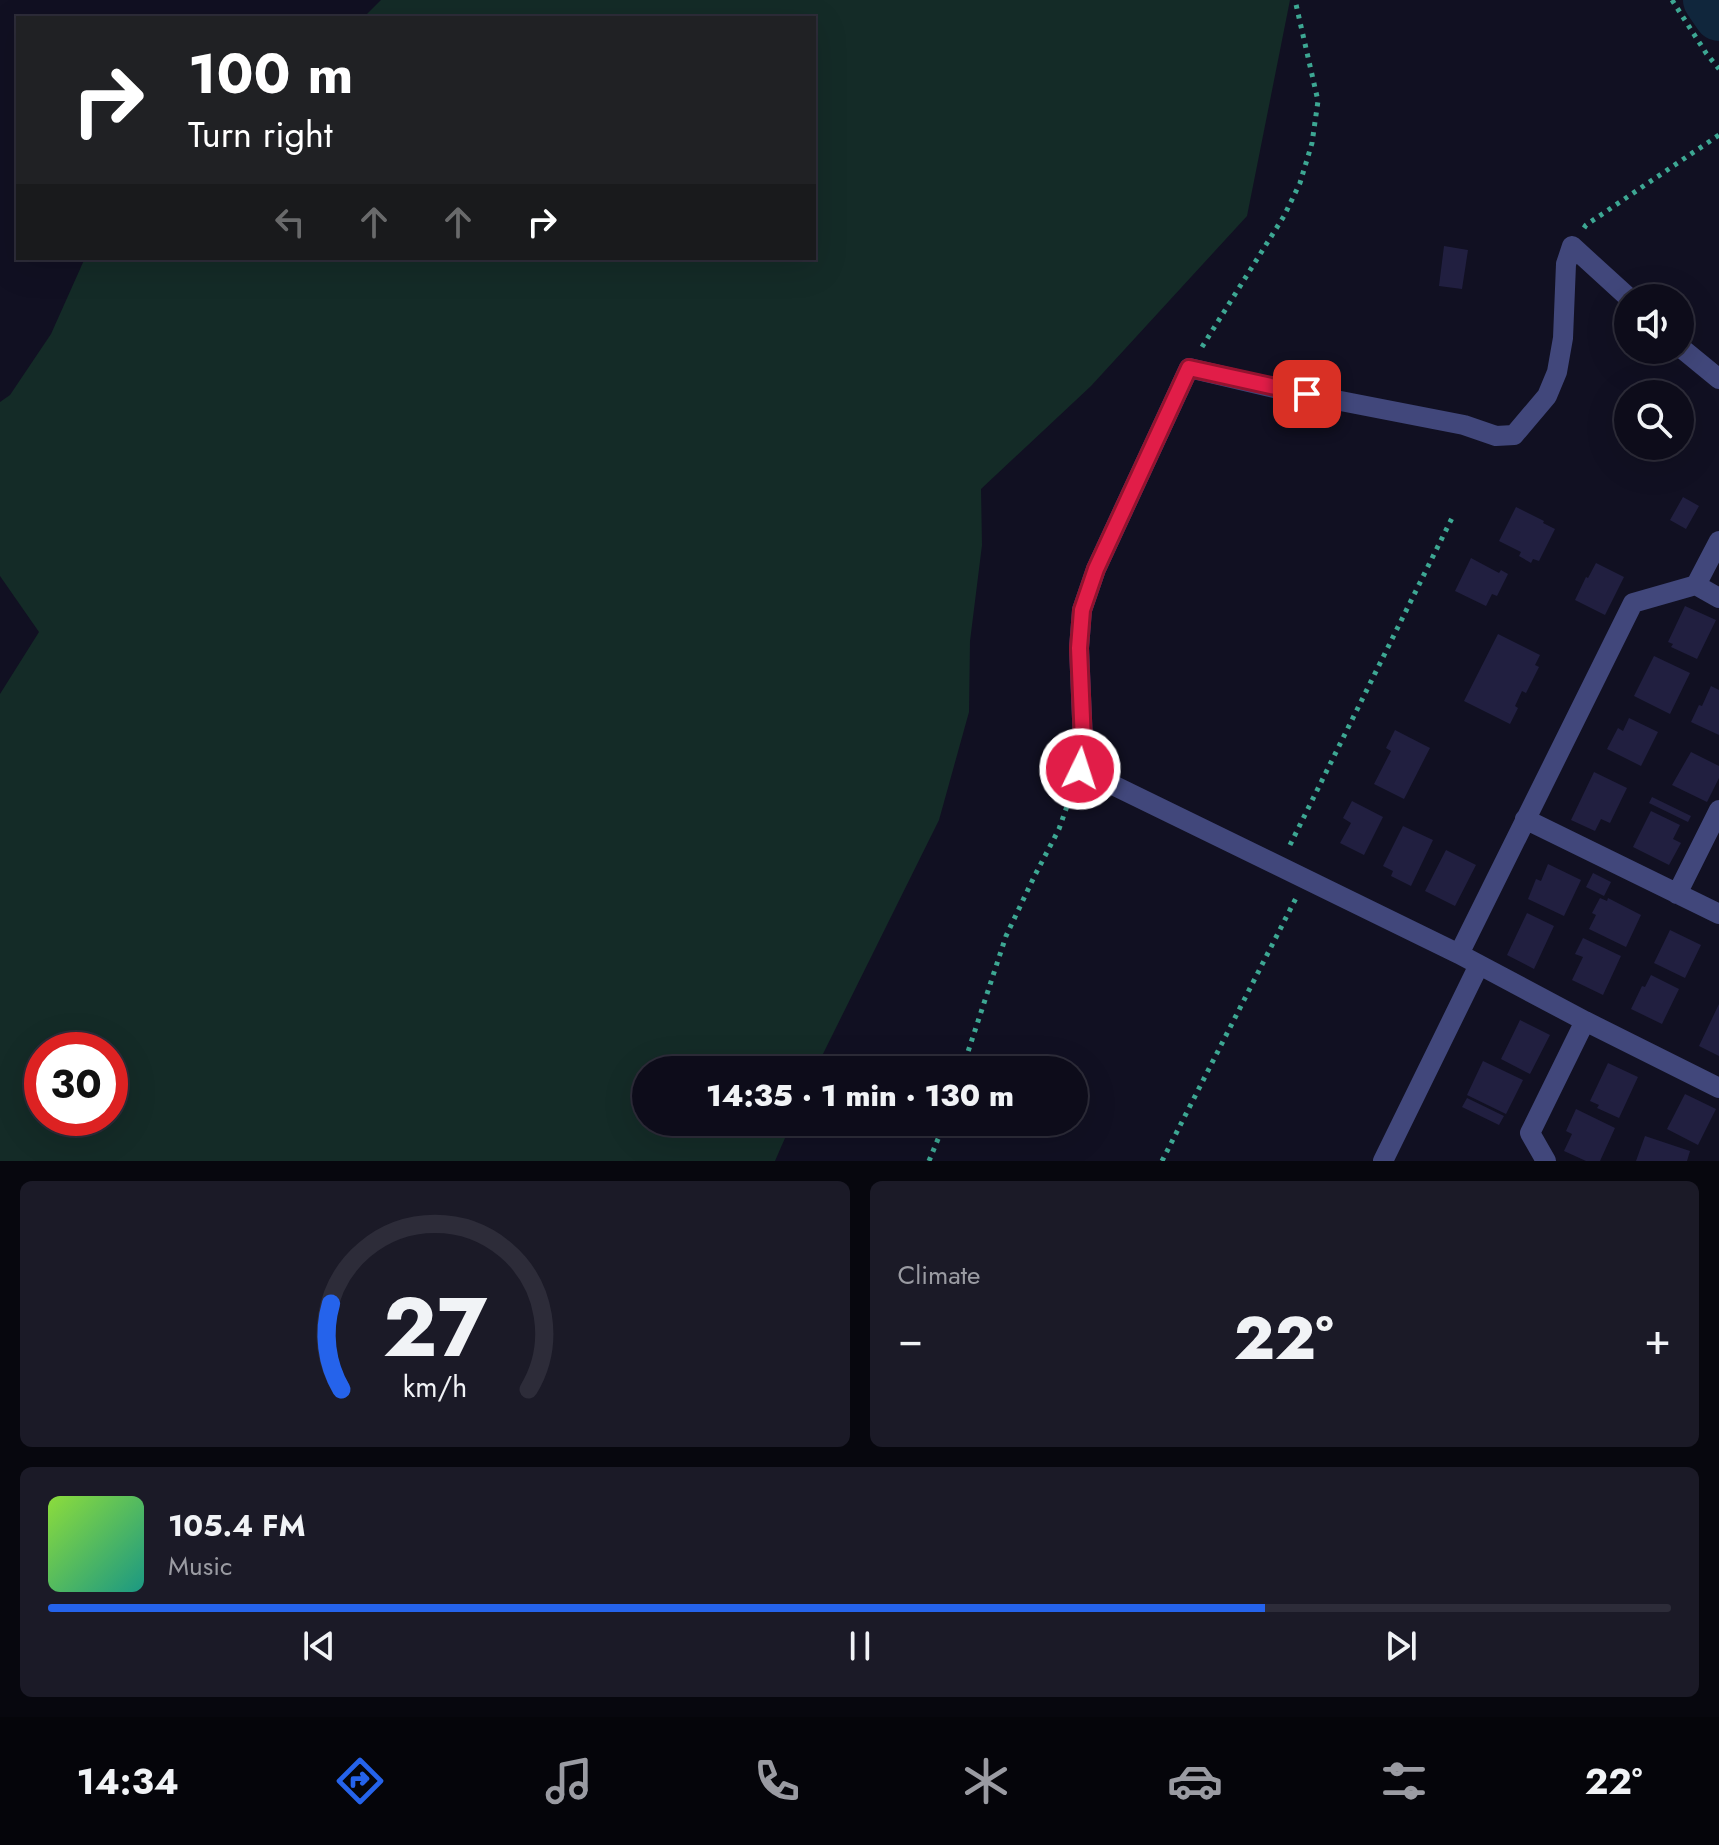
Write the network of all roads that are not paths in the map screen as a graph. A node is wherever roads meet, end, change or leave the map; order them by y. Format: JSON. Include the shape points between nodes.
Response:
{"nodes":[{"id":1,"x":1614,"y":284,"type":"edge"},
{"id":2,"x":1694,"y":358,"type":"edge"},
{"id":3,"x":1719,"y":379,"type":"edge"},
{"id":4,"x":1719,"y":541,"type":"edge"},
{"id":5,"x":1696,"y":585,"type":"junction"},
{"id":6,"x":1719,"y":598,"type":"edge"},
{"id":7,"x":1719,"y":810,"type":"edge"},
{"id":8,"x":1525,"y":819,"type":"junction"},
{"id":9,"x":1677,"y":894,"type":"junction"},
{"id":10,"x":1719,"y":914,"type":"edge"},
{"id":11,"x":1459,"y":954,"type":"junction"},
{"id":12,"x":1479,"y":965,"type":"junction"},
{"id":13,"x":1585,"y":1021,"type":"junction"},
{"id":14,"x":1719,"y":1088,"type":"edge"},
{"id":15,"x":1383,"y":1161,"type":"edge"},
{"id":16,"x":1546,"y":1161,"type":"edge"}],
"edges":[{"from":1,"to":11,"type":"street","via":[[1572,246],[1557,372],[1547,396],[1514,435],[1496,436],[1189,368],[1082,610],[1080,769]]},
{"from":2,"to":3,"type":"street"},
{"from":4,"to":5,"type":"street"},
{"from":5,"to":6,"type":"street"},
{"from":5,"to":8,"type":"street","via":[[1633,603]]},
{"from":7,"to":9,"type":"street"},
{"from":8,"to":9,"type":"street"},
{"from":8,"to":11,"type":"street"},
{"from":9,"to":10,"type":"street"},
{"from":11,"to":12,"type":"street"},
{"from":12,"to":13,"type":"street"},
{"from":12,"to":15,"type":"street"},
{"from":13,"to":14,"type":"street"},
{"from":13,"to":16,"type":"street","via":[[1530,1133]]}]}
